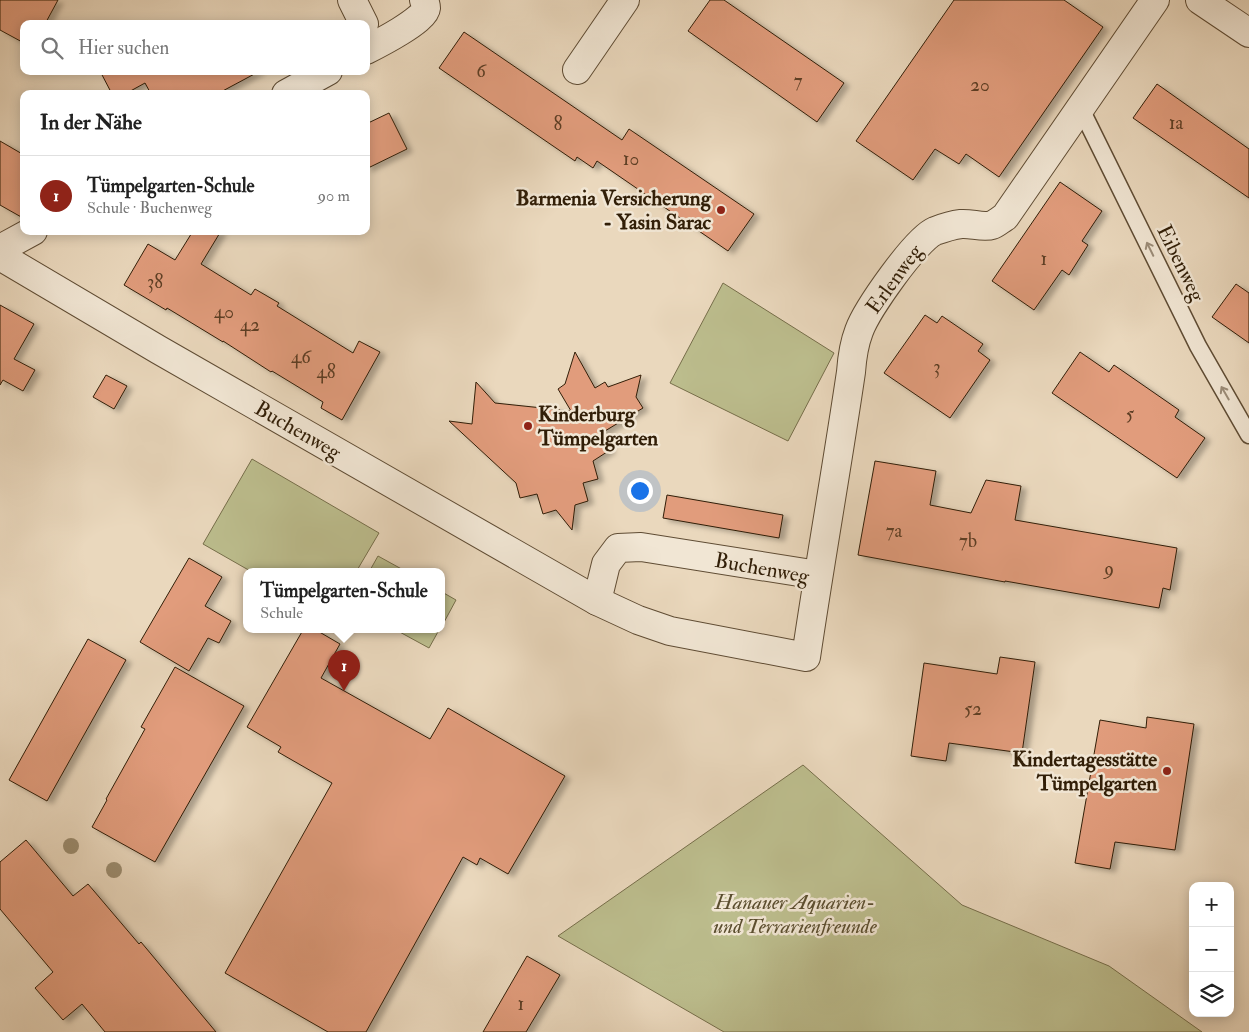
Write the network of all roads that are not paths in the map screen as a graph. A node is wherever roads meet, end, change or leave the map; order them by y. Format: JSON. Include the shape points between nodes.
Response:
{"nodes":[{"id":1,"x":352,"y":0,"type":"edge"},
{"id":2,"x":625,"y":0,"type":"edge"},
{"id":3,"x":1155,"y":0,"type":"edge"},
{"id":4,"x":1200,"y":0,"type":"edge"},
{"id":5,"x":420,"y":11,"type":"edge"},
{"id":6,"x":360,"y":20,"type":"edge"},
{"id":7,"x":1249,"y":33,"type":"edge"},
{"id":8,"x":370,"y":36,"type":"edge"},
{"id":9,"x":577,"y":70,"type":"dead end"},
{"id":10,"x":321,"y":75,"type":"edge"},
{"id":11,"x":293,"y":90,"type":"edge"},
{"id":12,"x":1080,"y":107,"type":"junction"},
{"id":13,"x":26,"y":235,"type":"edge"},
{"id":14,"x":0,"y":249,"type":"edge"},
{"id":15,"x":0,"y":256,"type":"edge"},
{"id":16,"x":1249,"y":436,"type":"edge"},
{"id":17,"x":818,"y":575,"type":"junction"},
{"id":18,"x":597,"y":601,"type":"junction"}],
"edges":[{"from":1,"to":6,"type":"street"},
{"from":2,"to":9,"type":"street"},
{"from":3,"to":12,"type":"street","name":"Erlenweg"},
{"from":4,"to":7,"type":"street"},
{"from":5,"to":8,"type":"street"},
{"from":10,"to":11,"type":"street"},
{"from":16,"to":12,"type":"lane","name":"Eibenweg","one_way":true,"via":[[1198,346]]},
{"from":12,"to":17,"type":"street","name":"Erlenweg","via":[[1005,217],[992,225],[961,224],[928,235],[870,310],[859,331],[852,357]]},
{"from":13,"to":14,"type":"street"},
{"from":15,"to":18,"type":"street","name":"Buchenweg"},
{"from":17,"to":18,"type":"street","name":"Buchenweg","via":[[640,547],[618,548],[606,564]]},
{"from":17,"to":18,"type":"street","name":"Buchenweg","via":[[806,657],[670,631]]}]}
